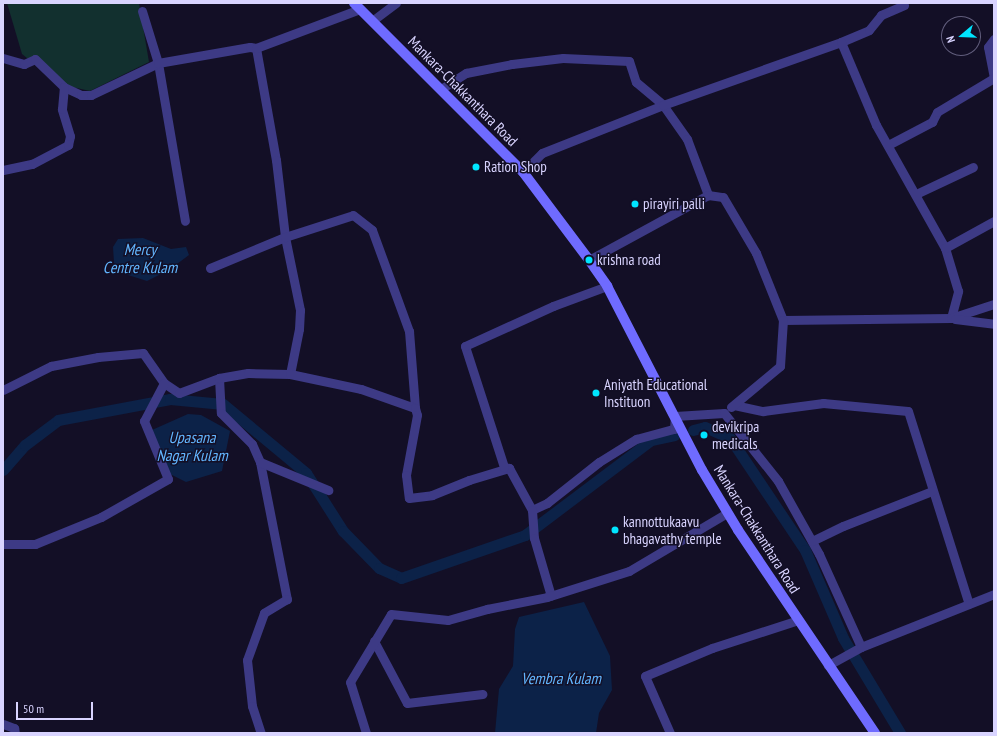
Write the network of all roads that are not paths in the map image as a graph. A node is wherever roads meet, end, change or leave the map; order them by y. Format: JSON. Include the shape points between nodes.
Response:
{"nodes":[{"id":1,"x":396,"y":3,"type":"edge"},
{"id":2,"x":904,"y":5,"type":"dead end"},
{"id":3,"x":357,"y":6,"type":"edge"},
{"id":4,"x":142,"y":11,"type":"dead end"},
{"id":5,"x":372,"y":21,"type":"junction"},
{"id":6,"x":994,"y":39,"type":"edge"},
{"id":7,"x":841,"y":42,"type":"junction"},
{"id":8,"x":256,"y":48,"type":"junction"},
{"id":9,"x":3,"y":58,"type":"edge"},
{"id":10,"x":158,"y":64,"type":"junction"},
{"id":11,"x":994,"y":78,"type":"edge"},
{"id":12,"x":64,"y":87,"type":"junction"},
{"id":13,"x":441,"y":89,"type":"junction"},
{"id":14,"x":663,"y":104,"type":"junction"},
{"id":15,"x":888,"y":146,"type":"junction"},
{"id":16,"x":973,"y":167,"type":"dead end"},
{"id":17,"x":3,"y":170,"type":"edge"},
{"id":18,"x":523,"y":172,"type":"junction"},
{"id":19,"x":916,"y":194,"type":"junction"},
{"id":20,"x":708,"y":195,"type":"junction"},
{"id":21,"x":185,"y":221,"type":"dead end"},
{"id":22,"x":994,"y":221,"type":"edge"},
{"id":23,"x":285,"y":237,"type":"junction"},
{"id":24,"x":945,"y":248,"type":"junction"},
{"id":25,"x":589,"y":260,"type":"junction"},
{"id":26,"x":210,"y":268,"type":"dead end"},
{"id":27,"x":607,"y":286,"type":"junction"},
{"id":28,"x":994,"y":304,"type":"edge"},
{"id":29,"x":951,"y":318,"type":"junction"},
{"id":30,"x":784,"y":320,"type":"junction"},
{"id":31,"x":994,"y":324,"type":"edge"},
{"id":32,"x":290,"y":374,"type":"junction"},
{"id":33,"x":219,"y":378,"type":"junction"},
{"id":34,"x":164,"y":383,"type":"junction"},
{"id":35,"x":3,"y":390,"type":"edge"},
{"id":36,"x":734,"y":405,"type":"junction"},
{"id":37,"x":414,"y":408,"type":"junction"},
{"id":38,"x":724,"y":413,"type":"junction"},
{"id":39,"x":675,"y":416,"type":"junction"},
{"id":40,"x":260,"y":462,"type":"junction"},
{"id":41,"x":509,"y":468,"type":"junction"},
{"id":42,"x":328,"y":490,"type":"dead end"},
{"id":43,"x":932,"y":491,"type":"junction"},
{"id":44,"x":532,"y":510,"type":"junction"},
{"id":45,"x":727,"y":513,"type":"junction"},
{"id":46,"x":812,"y":541,"type":"junction"},
{"id":47,"x":3,"y":544,"type":"edge"},
{"id":48,"x":994,"y":594,"type":"edge"},
{"id":49,"x":551,"y":596,"type":"junction"},
{"id":50,"x":969,"y":604,"type":"junction"},
{"id":51,"x":798,"y":620,"type":"junction"},
{"id":52,"x":374,"y":641,"type":"junction"},
{"id":53,"x":859,"y":649,"type":"junction"},
{"id":54,"x":828,"y":665,"type":"junction"},
{"id":55,"x":482,"y":694,"type":"dead end"},
{"id":56,"x":3,"y":724,"type":"edge"},
{"id":57,"x":15,"y":733,"type":"edge"},
{"id":58,"x":261,"y":733,"type":"edge"},
{"id":59,"x":366,"y":733,"type":"edge"},
{"id":60,"x":670,"y":733,"type":"edge"},
{"id":61,"x":875,"y":733,"type":"edge"}],
"edges":[{"from":1,"to":5,"type":"street"},
{"from":2,"to":7,"type":"street","via":[[881,14],[869,30]]},
{"from":3,"to":5,"type":"main road","name":"Mankara-Chakkanthara Road"},
{"from":3,"to":8,"type":"street"},
{"from":4,"to":10,"type":"street"},
{"from":5,"to":13,"type":"main road","name":"Mankara-Chakkanthara Road"},
{"from":6,"to":11,"type":"street","via":[[988,47]]},
{"from":7,"to":14,"type":"street"},
{"from":7,"to":15,"type":"street","via":[[876,125]]},
{"from":8,"to":10,"type":"street"},
{"from":8,"to":23,"type":"street","via":[[276,160]]},
{"from":9,"to":12,"type":"street","via":[[24,64],[35,59]]},
{"from":10,"to":12,"type":"street","via":[[91,95],[81,95]]},
{"from":10,"to":21,"type":"street"},
{"from":11,"to":15,"type":"street","via":[[937,112],[932,122]]},
{"from":12,"to":17,"type":"street","via":[[62,109],[70,136],[68,145],[32,164]]},
{"from":13,"to":14,"type":"street","via":[[466,73],[512,64],[563,58],[629,61],[636,82]]},
{"from":13,"to":18,"type":"main road","name":"Mankara-Chakkanthara Road"},
{"from":14,"to":18,"type":"street","via":[[542,153]]},
{"from":14,"to":20,"type":"street","via":[[687,139]]},
{"from":15,"to":19,"type":"street"},
{"from":16,"to":19,"type":"street"},
{"from":18,"to":25,"type":"main road","name":"Mankara-Chakkanthara Road"},
{"from":19,"to":24,"type":"street"},
{"from":20,"to":25,"type":"street"},
{"from":20,"to":30,"type":"street","via":[[723,197],[756,253]]},
{"from":22,"to":24,"type":"street"},
{"from":23,"to":26,"type":"street"},
{"from":23,"to":32,"type":"street","via":[[300,310],[300,329]]},
{"from":23,"to":37,"type":"street","via":[[353,215],[372,230],[408,331]]},
{"from":24,"to":29,"type":"street","via":[[958,291]]},
{"from":25,"to":27,"type":"main road","name":"Mankara-Chakkanthara Road"},
{"from":27,"to":39,"type":"main road","name":"Mankara-Chakkanthara Road"},
{"from":27,"to":41,"type":"street","via":[[553,306],[465,346],[504,467]]},
{"from":28,"to":29,"type":"street"},
{"from":29,"to":30,"type":"street"},
{"from":29,"to":31,"type":"street"},
{"from":30,"to":36,"type":"street","via":[[780,366]]},
{"from":32,"to":33,"type":"street","via":[[248,373]]},
{"from":32,"to":37,"type":"street","via":[[361,389]]},
{"from":33,"to":34,"type":"street","via":[[179,393]]},
{"from":33,"to":40,"type":"street","via":[[221,413],[252,444]]},
{"from":34,"to":35,"type":"street","via":[[142,353],[98,357],[51,366]]},
{"from":34,"to":47,"type":"street","via":[[144,421],[168,479],[101,517],[35,544]]},
{"from":36,"to":38,"type":"street"},
{"from":36,"to":43,"type":"street","via":[[763,411],[823,403],[908,411]]},
{"from":37,"to":41,"type":"street","via":[[417,415],[406,475],[409,498],[432,495]]},
{"from":38,"to":39,"type":"street"},
{"from":38,"to":46,"type":"street","via":[[778,481]]},
{"from":39,"to":44,"type":"street","via":[[674,429],[636,439],[599,462],[547,503]]},
{"from":39,"to":45,"type":"main road","name":"Mankara-Chakkanthara Road"},
{"from":40,"to":42,"type":"street"},
{"from":40,"to":58,"type":"street","via":[[287,599],[264,613],[247,660],[252,706]]},
{"from":41,"to":44,"type":"street"},
{"from":43,"to":46,"type":"street"},
{"from":43,"to":50,"type":"street"},
{"from":44,"to":49,"type":"street","via":[[534,538]]},
{"from":45,"to":49,"type":"street","via":[[629,570]]},
{"from":45,"to":51,"type":"main road","name":"Mankara-Chakkanthara Road"},
{"from":46,"to":53,"type":"street"},
{"from":48,"to":50,"type":"street"},
{"from":49,"to":52,"type":"street","via":[[448,620],[391,614]]},
{"from":50,"to":53,"type":"street"},
{"from":51,"to":54,"type":"main road","name":"Mankara-Chakkanthara Road"},
{"from":51,"to":60,"type":"street","via":[[712,648],[645,676]]},
{"from":52,"to":55,"type":"street","via":[[407,703]]},
{"from":52,"to":59,"type":"street","via":[[350,682]]},
{"from":53,"to":54,"type":"street"},
{"from":54,"to":61,"type":"main road","name":"Mankara-Chakkanthara Road"},
{"from":56,"to":57,"type":"street","via":[[14,728]]}]}
